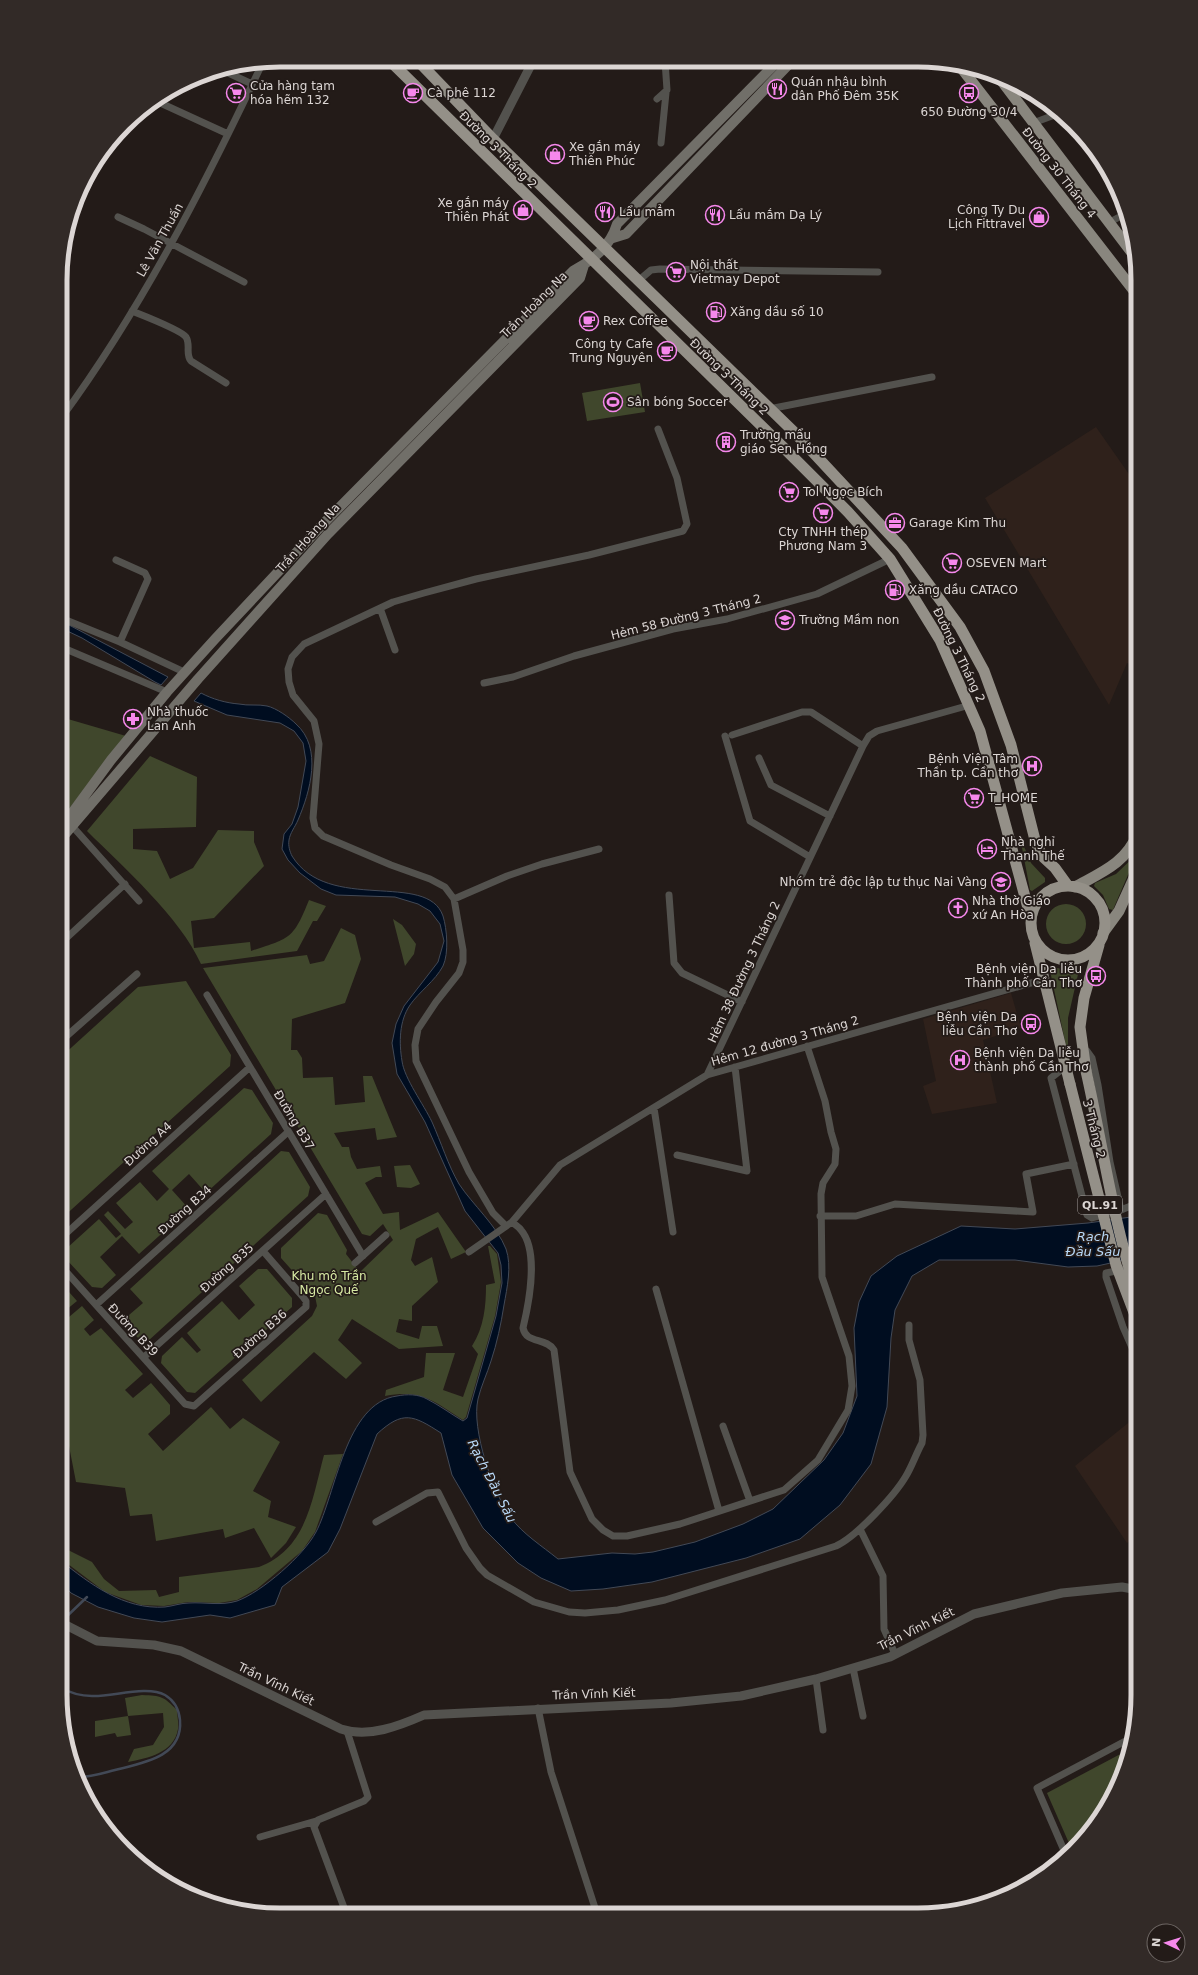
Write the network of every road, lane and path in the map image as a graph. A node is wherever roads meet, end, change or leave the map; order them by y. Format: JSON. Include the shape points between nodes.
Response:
{"nodes":[{"id":1,"x":396,"y":67,"type":"edge"},
{"id":2,"x":424,"y":67,"type":"edge"},
{"id":3,"x":530,"y":67,"type":"edge"},
{"id":4,"x":665,"y":67,"type":"edge"},
{"id":5,"x":772,"y":67,"type":"edge"},
{"id":6,"x":787,"y":67,"type":"edge"},
{"id":7,"x":260,"y":68,"type":"edge"},
{"id":8,"x":964,"y":72,"type":"edge"},
{"id":9,"x":229,"y":73,"type":"edge"},
{"id":10,"x":252,"y":84,"type":"junction"},
{"id":11,"x":1005,"y":85,"type":"edge"},
{"id":12,"x":666,"y":93,"type":"junction"},
{"id":13,"x":657,"y":99,"type":"dead end"},
{"id":14,"x":161,"y":103,"type":"edge"},
{"id":15,"x":1053,"y":115,"type":"edge"},
{"id":16,"x":1032,"y":123,"type":"junction"},
{"id":17,"x":228,"y":134,"type":"junction"},
{"id":18,"x":494,"y":139,"type":"junction"},
{"id":19,"x":661,"y":143,"type":"dead end"},
{"id":20,"x":1121,"y":216,"type":"edge"},
{"id":21,"x":118,"y":217,"type":"dead end"},
{"id":22,"x":1108,"y":223,"type":"junction"},
{"id":23,"x":613,"y":238,"type":"junction"},
{"id":24,"x":171,"y":245,"type":"junction"},
{"id":25,"x":604,"y":247,"type":"junction"},
{"id":26,"x":1128,"y":248,"type":"edge"},
{"id":27,"x":588,"y":263,"type":"junction"},
{"id":28,"x":878,"y":272,"type":"dead end"},
{"id":29,"x":638,"y":281,"type":"junction"},
{"id":30,"x":244,"y":282,"type":"dead end"},
{"id":31,"x":1131,"y":287,"type":"edge"},
{"id":32,"x":132,"y":311,"type":"junction"},
{"id":33,"x":932,"y":377,"type":"dead end"},
{"id":34,"x":226,"y":383,"type":"dead end"},
{"id":35,"x":769,"y":409,"type":"junction"},
{"id":36,"x":67,"y":410,"type":"edge"},
{"id":37,"x":658,"y":429,"type":"dead end"},
{"id":38,"x":890,"y":559,"type":"junction"},
{"id":39,"x":116,"y":560,"type":"dead end"},
{"id":40,"x":380,"y":608,"type":"junction"},
{"id":41,"x":67,"y":620,"type":"edge"},
{"id":42,"x":120,"y":642,"type":"junction"},
{"id":43,"x":67,"y":650,"type":"edge"},
{"id":44,"x":395,"y":650,"type":"dead end"},
{"id":45,"x":184,"y":672,"type":"junction"},
{"id":46,"x":198,"y":679,"type":"junction"},
{"id":47,"x":484,"y":683,"type":"dead end"},
{"id":48,"x":167,"y":692,"type":"junction"},
{"id":49,"x":180,"y":700,"type":"junction"},
{"id":50,"x":970,"y":705,"type":"junction"},
{"id":51,"x":863,"y":746,"type":"junction"},
{"id":52,"x":759,"y":758,"type":"dead end"},
{"id":53,"x":830,"y":816,"type":"junction"},
{"id":54,"x":67,"y":820,"type":"edge"},
{"id":55,"x":73,"y":827,"type":"junction"},
{"id":56,"x":67,"y":833,"type":"edge"},
{"id":57,"x":1131,"y":848,"type":"edge"},
{"id":58,"x":599,"y":849,"type":"dead end"},
{"id":59,"x":810,"y":858,"type":"junction"},
{"id":60,"x":125,"y":884,"type":"junction"},
{"id":61,"x":1131,"y":885,"type":"edge"},
{"id":62,"x":1072,"y":887,"type":"junction"},
{"id":63,"x":669,"y":895,"type":"dead end"},
{"id":64,"x":454,"y":899,"type":"junction"},
{"id":65,"x":139,"y":901,"type":"dead end"},
{"id":66,"x":1031,"y":919,"type":"junction"},
{"id":67,"x":67,"y":937,"type":"edge"},
{"id":68,"x":1034,"y":938,"type":"junction"},
{"id":69,"x":1101,"y":938,"type":"junction"},
{"id":70,"x":137,"y":974,"type":"dead end"},
{"id":71,"x":1045,"y":979,"type":"junction"},
{"id":72,"x":207,"y":995,"type":"dead end"},
{"id":73,"x":742,"y":1002,"type":"junction"},
{"id":74,"x":67,"y":1036,"type":"edge"},
{"id":75,"x":807,"y":1046,"type":"junction"},
{"id":76,"x":1082,"y":1049,"type":"junction"},
{"id":77,"x":250,"y":1067,"type":"junction"},
{"id":78,"x":736,"y":1067,"type":"junction"},
{"id":79,"x":1065,"y":1067,"type":"junction"},
{"id":80,"x":707,"y":1075,"type":"junction"},
{"id":81,"x":654,"y":1108,"type":"junction"},
{"id":82,"x":288,"y":1132,"type":"junction"},
{"id":83,"x":678,"y":1155,"type":"dead end"},
{"id":84,"x":1074,"y":1164,"type":"junction"},
{"id":85,"x":326,"y":1194,"type":"junction"},
{"id":86,"x":1131,"y":1206,"type":"edge"},
{"id":87,"x":1121,"y":1210,"type":"junction"},
{"id":88,"x":820,"y":1216,"type":"junction"},
{"id":89,"x":508,"y":1225,"type":"junction"},
{"id":90,"x":673,"y":1232,"type":"dead end"},
{"id":91,"x":67,"y":1233,"type":"edge"},
{"id":92,"x":386,"y":1234,"type":"dead end"},
{"id":93,"x":262,"y":1251,"type":"junction"},
{"id":94,"x":469,"y":1252,"type":"dead end"},
{"id":95,"x":363,"y":1256,"type":"junction"},
{"id":96,"x":355,"y":1263,"type":"dead end"},
{"id":97,"x":1131,"y":1270,"type":"edge"},
{"id":98,"x":67,"y":1273,"type":"edge"},
{"id":99,"x":1131,"y":1276,"type":"edge"},
{"id":100,"x":656,"y":1289,"type":"dead end"},
{"id":101,"x":96,"y":1305,"type":"junction"},
{"id":102,"x":1131,"y":1305,"type":"edge"},
{"id":103,"x":909,"y":1325,"type":"dead end"},
{"id":104,"x":1131,"y":1345,"type":"edge"},
{"id":105,"x":144,"y":1358,"type":"junction"},
{"id":106,"x":191,"y":1406,"type":"joint"},
{"id":107,"x":723,"y":1426,"type":"dead end"},
{"id":108,"x":750,"y":1501,"type":"junction"},
{"id":109,"x":718,"y":1511,"type":"junction"},
{"id":110,"x":376,"y":1522,"type":"dead end"},
{"id":111,"x":860,"y":1529,"type":"junction"},
{"id":112,"x":1131,"y":1589,"type":"edge"},
{"id":113,"x":67,"y":1626,"type":"edge"},
{"id":114,"x":895,"y":1654,"type":"junction"},
{"id":115,"x":853,"y":1668,"type":"junction"},
{"id":116,"x":816,"y":1679,"type":"junction"},
{"id":117,"x":538,"y":1708,"type":"junction"},
{"id":118,"x":863,"y":1716,"type":"dead end"},
{"id":119,"x":823,"y":1730,"type":"dead end"},
{"id":120,"x":347,"y":1731,"type":"junction"},
{"id":121,"x":1126,"y":1741,"type":"edge"},
{"id":122,"x":316,"y":1821,"type":"junction"},
{"id":123,"x":260,"y":1837,"type":"dead end"},
{"id":124,"x":1064,"y":1850,"type":"edge"},
{"id":125,"x":344,"y":1908,"type":"edge"},
{"id":126,"x":596,"y":1908,"type":"edge"}],
"edges":[{"from":1,"to":27,"type":"highway","name":"Đường 3 Tháng 2","number":"QL.91"},
{"from":2,"to":18,"type":"highway","name":"Đường 3 Tháng 2","number":"QL.91"},
{"from":3,"to":18,"type":"street"},
{"from":4,"to":12,"type":"street"},
{"from":5,"to":23,"type":"main road","name":"Trần Hoàng Na","via":[[617,224]]},
{"from":6,"to":23,"type":"main road","name":"Trần Hoàng Na","via":[[626,234]]},
{"from":7,"to":10,"type":"street","name":"Lê Văn Thuấn"},
{"from":8,"to":31,"type":"main road","name":"Đường 30 Tháng 4"},
{"from":9,"to":10,"type":"street"},
{"from":10,"to":17,"type":"street","name":"Lê Văn Thuấn"},
{"from":11,"to":16,"type":"main road","name":"Đường 30 Tháng 4"},
{"from":12,"to":13,"type":"street"},
{"from":12,"to":19,"type":"street"},
{"from":14,"to":17,"type":"street"},
{"from":15,"to":16,"type":"street"},
{"from":16,"to":22,"type":"main road","name":"Đường 30 Tháng 4"},
{"from":17,"to":24,"type":"street","name":"Lê Văn Thuấn"},
{"from":18,"to":25,"type":"highway","name":"Đường 3 Tháng 2","number":"QL.91"},
{"from":20,"to":22,"type":"street"},
{"from":21,"to":24,"type":"street"},
{"from":22,"to":26,"type":"main road","name":"Đường 30 Tháng 4"},
{"from":23,"to":25,"type":"main road","name":"Trần Hoàng Na"},
{"from":24,"to":30,"type":"street","via":[[216,265]]},
{"from":24,"to":32,"type":"street","name":"Lê Văn Thuấn"},
{"from":25,"to":27,"type":"main road","name":"Trần Hoàng Na"},
{"from":25,"to":29,"type":"highway","name":"Đường 3 Tháng 2","number":"QL.91"},
{"from":27,"to":38,"type":"highway","name":"Đường 3 Tháng 2","number":"QL.91","via":[[848,512]]},
{"from":27,"to":45,"type":"main road","name":"Trần Hoàng Na","via":[[573,271],[334,513]]},
{"from":27,"to":46,"type":"main road","name":"Trần Hoàng Na","via":[[580,278],[328,534]]},
{"from":28,"to":29,"type":"street","via":[[660,269],[652,270]]},
{"from":29,"to":35,"type":"highway","name":"Đường 3 Tháng 2","number":"QL.91"},
{"from":32,"to":34,"type":"street","via":[[183,334],[188,342],[188,355],[191,361]]},
{"from":32,"to":36,"type":"street","name":"Lê Văn Thuấn"},
{"from":33,"to":35,"type":"street"},
{"from":35,"to":62,"type":"highway","name":"Đường 3 Tháng 2","number":"QL.91","via":[[795,433],[902,548],[960,627],[984,671],[1011,745],[1035,840],[1042,856]]},
{"from":37,"to":40,"type":"street","via":[[677,478],[687,524],[683,531],[476,579]]},
{"from":38,"to":47,"type":"street","name":"Hẻm 58 Đường 3 Tháng 2","via":[[817,594],[727,619],[673,629],[574,656],[513,677]]},
{"from":38,"to":50,"type":"highway","name":"Đường 3 Tháng 2","number":"QL.91","via":[[940,640]]},
{"from":39,"to":42,"type":"street","via":[[144,573],[148,579]]},
{"from":40,"to":44,"type":"street"},
{"from":40,"to":64,"type":"street","via":[[304,644],[292,657],[288,668],[293,695],[314,721],[319,744],[313,818],[315,828],[323,836],[430,879],[445,887]]},
{"from":41,"to":42,"type":"street"},
{"from":42,"to":45,"type":"street"},
{"from":43,"to":48,"type":"street"},
{"from":45,"to":46,"type":"main road"},
{"from":45,"to":48,"type":"main road","name":"Trần Hoàng Na"},
{"from":46,"to":49,"type":"main road","name":"Trần Hoàng Na"},
{"from":48,"to":49,"type":"main road"},
{"from":48,"to":54,"type":"main road","name":"Trần Hoàng Na","via":[[111,760]]},
{"from":49,"to":55,"type":"main road","name":"Trần Hoàng Na"},
{"from":50,"to":51,"type":"street","name":"Hẻm 38 Đường 3 Tháng 2","via":[[877,731],[869,736]]},
{"from":50,"to":66,"type":"highway","name":"Đường 3 Tháng 2","number":"QL.91","via":[[983,742]]},
{"from":51,"to":53,"type":"street","name":"Hẻm 38 Đường 3 Tháng 2"},
{"from":51,"to":59,"type":"street","via":[[812,712],[802,712],[728,736],[750,821]]},
{"from":52,"to":53,"type":"street","via":[[771,786]]},
{"from":53,"to":59,"type":"street","name":"Hẻm 38 Đường 3 Tháng 2"},
{"from":55,"to":56,"type":"main road","name":"Trần Hoàng Na"},
{"from":55,"to":60,"type":"street"},
{"from":57,"to":62,"type":"main road","via":[[1119,862]]},
{"from":58,"to":64,"type":"street","via":[[507,876]]},
{"from":59,"to":73,"type":"street","name":"Hẻm 38 Đường 3 Tháng 2"},
{"from":60,"to":65,"type":"street"},
{"from":60,"to":67,"type":"street"},
{"from":61,"to":69,"type":"main road","via":[[1119,912]]},
{"from":62,"to":66,"type":"highway","via":[[1055,889],[1046,894],[1039,901]]},
{"from":62,"to":69,"type":"highway","number":"QL.91","via":[[1088,893],[1099,904],[1104,918]]},
{"from":63,"to":73,"type":"street","via":[[673,957],[676,967],[682,973]]},
{"from":64,"to":89,"type":"street","via":[[463,962],[459,973],[418,1029],[416,1061],[469,1172],[493,1213]]},
{"from":66,"to":68,"type":"highway","number":"QL.91"},
{"from":68,"to":69,"type":"highway","via":[[1047,954],[1065,960],[1085,956]]},
{"from":68,"to":71,"type":"highway","name":"3 Tháng 2","number":"QL.91"},
{"from":69,"to":76,"type":"highway","name":"3 Tháng 2","number":"QL.91","via":[[1084,998],[1080,1026]]},
{"from":70,"to":74,"type":"street"},
{"from":71,"to":75,"type":"street","name":"Hẻm 12 đường 3 Tháng 2"},
{"from":71,"to":79,"type":"highway","name":"3 Tháng 2","number":"QL.91"},
{"from":72,"to":77,"type":"street","name":"Đường B37"},
{"from":73,"to":80,"type":"street","name":"Hẻm 38 Đường 3 Tháng 2"},
{"from":75,"to":78,"type":"street","name":"Hẻm 12 đường 3 Tháng 2"},
{"from":75,"to":88,"type":"street","via":[[825,1101],[837,1154],[835,1164],[823,1183]]},
{"from":76,"to":87,"type":"street","via":[[1092,1058]]},
{"from":76,"to":99,"type":"highway","name":"3 Tháng 2","number":"QL.91","bridge":true,"via":[[1117,1224]]},
{"from":77,"to":82,"type":"street","name":"Đường B37"},
{"from":77,"to":91,"type":"street","name":"Đường A4"},
{"from":78,"to":80,"type":"street","name":"Hẻm 12 đường 3 Tháng 2"},
{"from":78,"to":83,"type":"street","via":[[747,1171]]},
{"from":79,"to":84,"type":"street","via":[[1051,1078]]},
{"from":79,"to":102,"type":"highway","name":"3 Tháng 2","number":"QL.91","bridge":true,"via":[[1116,1265]]},
{"from":80,"to":81,"type":"street","name":"Hẻm 12 đường 3 Tháng 2"},
{"from":81,"to":89,"type":"street","name":"Hẻm 12 đường 3 Tháng 2","via":[[560,1165]]},
{"from":81,"to":90,"type":"street"},
{"from":82,"to":85,"type":"street","name":"Đường B37"},
{"from":82,"to":101,"type":"street","name":"Đường B34"},
{"from":84,"to":87,"type":"street","via":[[1087,1215],[1092,1218]]},
{"from":84,"to":88,"type":"street","via":[[1026,1174],[1033,1212],[895,1204],[856,1216]]},
{"from":85,"to":93,"type":"street","name":"Đường B35"},
{"from":85,"to":95,"type":"street","name":"Đường B37"},
{"from":86,"to":87,"type":"street"},
{"from":88,"to":108,"type":"street","via":[[822,1277],[849,1356],[852,1386],[848,1410],[818,1460],[784,1490]]},
{"from":89,"to":94,"type":"street","name":"Hẻm 12 đường 3 Tháng 2"},
{"from":89,"to":109,"type":"street","via":[[522,1230],[528,1243],[531,1286],[524,1334],[528,1338],[547,1342],[554,1350],[570,1472],[592,1519],[613,1536],[626,1536],[680,1524]]},
{"from":92,"to":95,"type":"street"},
{"from":93,"to":105,"type":"street","name":"Đường B35"},
{"from":93,"to":106,"type":"street","name":"Đường B36","via":[[303,1297],[306,1307],[197,1404]]},
{"from":95,"to":96,"type":"street"},
{"from":97,"to":104,"type":"street","via":[[1106,1273]]},
{"from":98,"to":101,"type":"street","name":"Đường B39"},
{"from":100,"to":109,"type":"street"},
{"from":101,"to":105,"type":"street","name":"Đường B39"},
{"from":103,"to":111,"type":"street","via":[[909,1340],[920,1380],[922,1443],[900,1485]]},
{"from":105,"to":106,"type":"street","name":"Đường B39","via":[[185,1404]]},
{"from":107,"to":108,"type":"street"},
{"from":108,"to":109,"type":"street"},
{"from":110,"to":111,"type":"street","via":[[426,1493],[438,1492],[470,1554],[487,1575],[534,1602],[577,1613],[618,1610],[665,1600],[836,1546],[851,1538]]},
{"from":111,"to":114,"type":"street","via":[[883,1576],[884,1629]]},
{"from":112,"to":114,"type":"street","name":"Trần Vĩnh Kiết","via":[[1122,1587],[1062,1593],[974,1614]]},
{"from":113,"to":120,"type":"street","name":"Trần Vĩnh Kiết","via":[[97,1641],[154,1645],[181,1652]]},
{"from":114,"to":115,"type":"street","name":"Trần Vĩnh Kiết"},
{"from":115,"to":116,"type":"street","name":"Trần Vĩnh Kiết"},
{"from":115,"to":118,"type":"street"},
{"from":116,"to":117,"type":"street","name":"Trần Vĩnh Kiết","via":[[741,1696],[671,1703]]},
{"from":116,"to":119,"type":"street"},
{"from":117,"to":120,"type":"street","name":"Trần Vĩnh Kiết","via":[[424,1715],[387,1728],[367,1732]]},
{"from":117,"to":126,"type":"street","via":[[551,1772]]},
{"from":120,"to":122,"type":"street","via":[[368,1797]]},
{"from":121,"to":124,"type":"street","via":[[1037,1788]]},
{"from":122,"to":123,"type":"street"},
{"from":122,"to":125,"type":"street","via":[[314,1829]]}]}
